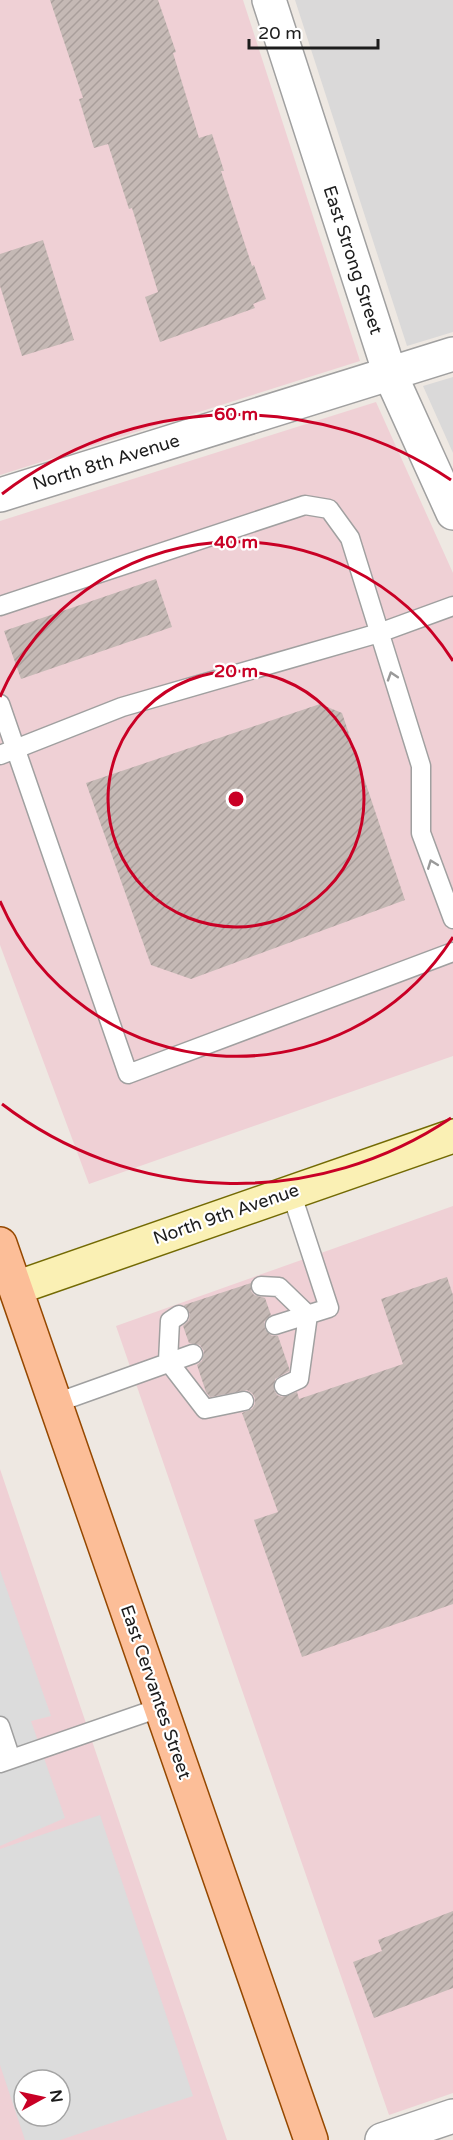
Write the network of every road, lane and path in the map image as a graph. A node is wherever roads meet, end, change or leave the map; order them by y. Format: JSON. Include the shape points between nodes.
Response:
{"nodes":[{"id":1,"x":269,"y":0,"type":"edge"},
{"id":2,"x":453,"y":354,"type":"edge"},
{"id":3,"x":390,"y":374,"type":"junction"},
{"id":4,"x":0,"y":495,"type":"edge"},
{"id":5,"x":453,"y":513,"type":"edge"},
{"id":6,"x":0,"y":606,"type":"edge"},
{"id":7,"x":453,"y":606,"type":"edge"},
{"id":8,"x":379,"y":633,"type":"junction"},
{"id":9,"x":0,"y":705,"type":"edge"},
{"id":10,"x":8,"y":752,"type":"edge"},
{"id":11,"x":453,"y":919,"type":"edge"},
{"id":12,"x":453,"y":951,"type":"edge"},
{"id":13,"x":453,"y":1136,"type":"edge"},
{"id":14,"x":291,"y":1192,"type":"junction"},
{"id":15,"x":0,"y":1244,"type":"edge"},
{"id":16,"x":261,"y":1286,"type":"dead end"},
{"id":17,"x":8,"y":1290,"type":"edge"},
{"id":18,"x":179,"y":1314,"type":"dead end"},
{"id":19,"x":309,"y":1315,"type":"junction"},
{"id":20,"x":275,"y":1325,"type":"dead end"},
{"id":21,"x":193,"y":1354,"type":"dead end"},
{"id":22,"x":168,"y":1362,"type":"junction"},
{"id":23,"x":284,"y":1386,"type":"dead end"},
{"id":24,"x":244,"y":1401,"type":"dead end"},
{"id":25,"x":56,"y":1403,"type":"junction"},
{"id":26,"x":162,"y":1707,"type":"junction"},
{"id":27,"x":0,"y":1726,"type":"edge"},
{"id":28,"x":6,"y":1761,"type":"edge"},
{"id":29,"x":453,"y":2116,"type":"edge"},
{"id":30,"x":312,"y":2140,"type":"edge"},
{"id":31,"x":382,"y":2140,"type":"edge"}],
"edges":[{"from":1,"to":3,"type":"street","name":"East Strong Street"},
{"from":2,"to":3,"type":"street","name":"North 8th Avenue"},
{"from":3,"to":4,"type":"street","name":"North 8th Avenue"},
{"from":3,"to":5,"type":"street","name":"East Strong Street"},
{"from":6,"to":8,"type":"lane","via":[[305,505],[329,509],[350,538]]},
{"from":7,"to":8,"type":"lane"},
{"from":8,"to":10,"type":"lane","via":[[122,707]]},
{"from":11,"to":8,"type":"lane","one_way":true,"via":[[420,833],[421,766]]},
{"from":9,"to":10,"type":"lane"},
{"from":10,"to":12,"type":"lane","via":[[128,1074]]},
{"from":13,"to":14,"type":"main road","name":"North 9th Avenue"},
{"from":14,"to":17,"type":"main road","name":"North 9th Avenue"},
{"from":14,"to":19,"type":"lane","via":[[329,1308]]},
{"from":15,"to":17,"type":"main road","name":"East Cervantes Street"},
{"from":16,"to":19,"type":"lane","via":[[279,1287]]},
{"from":17,"to":25,"type":"main road","name":"East Cervantes Street"},
{"from":18,"to":22,"type":"lane","via":[[170,1321]]},
{"from":19,"to":20,"type":"lane"},
{"from":19,"to":23,"type":"lane","via":[[299,1379]]},
{"from":21,"to":22,"type":"lane"},
{"from":22,"to":24,"type":"lane","via":[[205,1409]]},
{"from":22,"to":25,"type":"lane"},
{"from":25,"to":26,"type":"main road","name":"East Cervantes Street"},
{"from":26,"to":28,"type":"lane"},
{"from":26,"to":30,"type":"main road","name":"East Cervantes Street"},
{"from":27,"to":28,"type":"lane"},
{"from":29,"to":31,"type":"street"}]}
